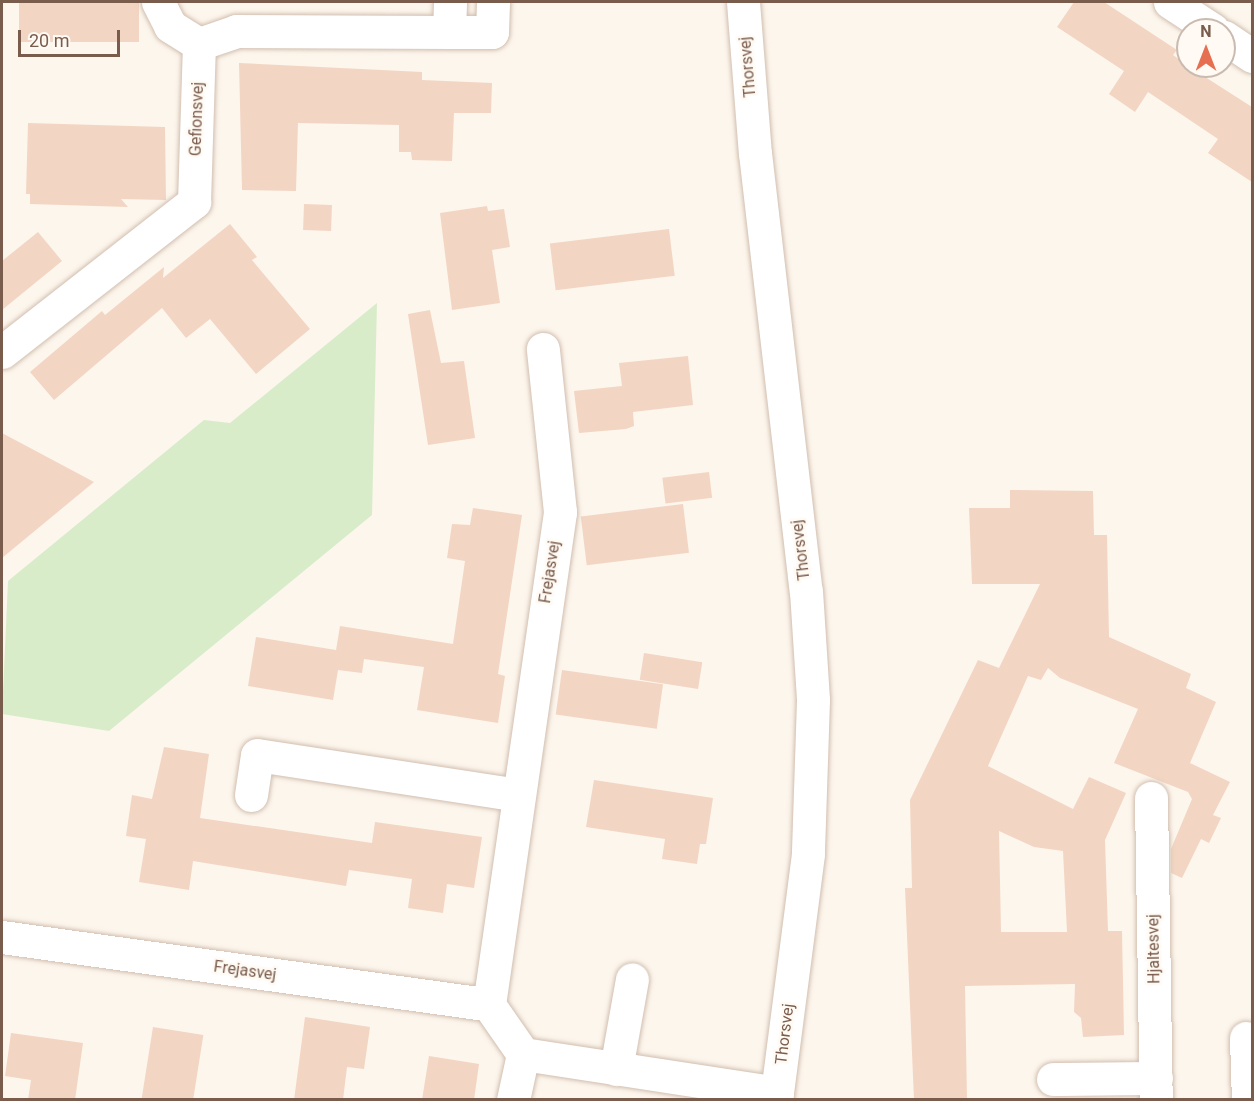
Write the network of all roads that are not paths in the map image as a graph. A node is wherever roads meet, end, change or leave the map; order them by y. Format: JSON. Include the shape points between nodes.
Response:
{"nodes":[{"id":1,"x":158,"y":2,"type":"edge"},
{"id":2,"x":493,"y":2,"type":"edge"},
{"id":3,"x":743,"y":2,"type":"edge"},
{"id":4,"x":1170,"y":2,"type":"edge"},
{"id":5,"x":449,"y":17,"type":"edge"},
{"id":6,"x":1195,"y":18,"type":"edge"},
{"id":7,"x":199,"y":44,"type":"junction"},
{"id":8,"x":1236,"y":45,"type":"edge"},
{"id":9,"x":1252,"y":56,"type":"edge"},
{"id":10,"x":543,"y":349,"type":"dead end"},
{"id":11,"x":2,"y":352,"type":"edge"},
{"id":12,"x":251,"y":795,"type":"dead end"},
{"id":13,"x":517,"y":795,"type":"junction"},
{"id":14,"x":1152,"y":798,"type":"dead end"},
{"id":15,"x":2,"y":937,"type":"edge"},
{"id":16,"x":632,"y":979,"type":"dead end"},
{"id":17,"x":489,"y":1005,"type":"junction"},
{"id":18,"x":1246,"y":1038,"type":"dead end"},
{"id":19,"x":523,"y":1054,"type":"junction"},
{"id":20,"x":616,"y":1069,"type":"junction"},
{"id":21,"x":1053,"y":1079,"type":"dead end"},
{"id":22,"x":1156,"y":1089,"type":"edge"},
{"id":23,"x":776,"y":1096,"type":"edge"},
{"id":24,"x":513,"y":1100,"type":"edge"},
{"id":25,"x":1248,"y":1100,"type":"edge"}],
"edges":[{"from":1,"to":7,"type":"street","via":[[170,26]]},
{"from":2,"to":5,"type":"street","via":[[492,32]]},
{"from":3,"to":23,"type":"street","name":"Thorsvej","via":[[755,153],[806,591],[813,700],[808,854]]},
{"from":4,"to":6,"type":"street"},
{"from":5,"to":7,"type":"street","via":[[236,31]]},
{"from":7,"to":11,"type":"street","name":"Gefionsvej","via":[[194,202]]},
{"from":8,"to":9,"type":"street"},
{"from":10,"to":13,"type":"street","name":"Frejasvej","via":[[560,512]]},
{"from":12,"to":13,"type":"street","via":[[257,755]]},
{"from":13,"to":17,"type":"street","name":"Frejasvej"},
{"from":14,"to":22,"type":"street","name":"Hjaltesvej"},
{"from":15,"to":17,"type":"street","name":"Frejasvej"},
{"from":16,"to":20,"type":"street"},
{"from":17,"to":19,"type":"street"},
{"from":18,"to":25,"type":"street"},
{"from":19,"to":20,"type":"street"},
{"from":19,"to":24,"type":"street"},
{"from":20,"to":23,"type":"street"},
{"from":21,"to":22,"type":"street"}]}
